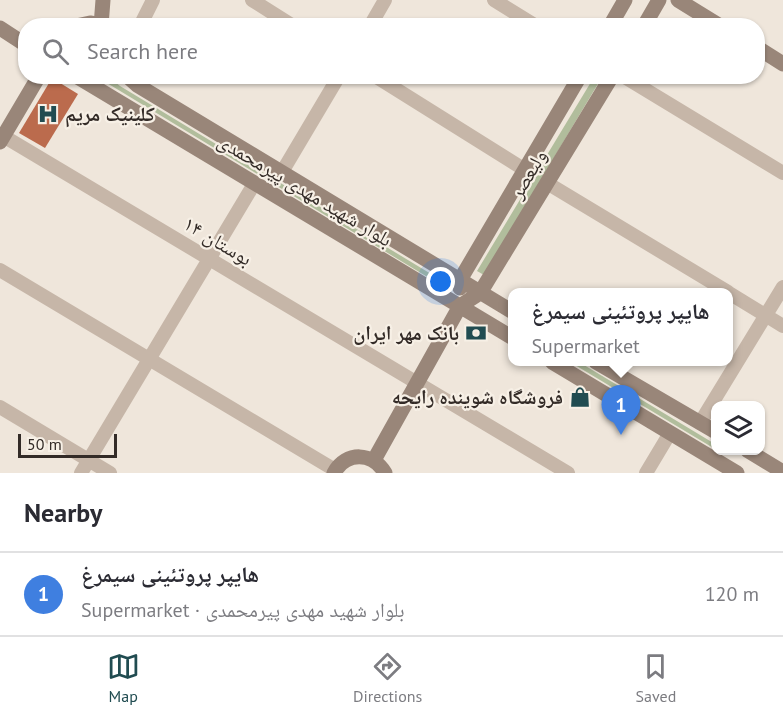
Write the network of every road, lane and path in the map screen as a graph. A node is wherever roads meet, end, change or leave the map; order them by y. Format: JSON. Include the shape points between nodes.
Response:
{"nodes":[{"id":1,"x":103,"y":0,"type":"edge"},
{"id":2,"x":153,"y":0,"type":"edge"},
{"id":3,"x":252,"y":0,"type":"edge"},
{"id":4,"x":385,"y":0,"type":"edge"},
{"id":5,"x":494,"y":0,"type":"edge"},
{"id":6,"x":625,"y":0,"type":"edge"},
{"id":7,"x":659,"y":0,"type":"edge"},
{"id":8,"x":678,"y":0,"type":"edge"},
{"id":9,"x":102,"y":18,"type":"edge"},
{"id":10,"x":144,"y":18,"type":"edge"},
{"id":11,"x":280,"y":18,"type":"edge"},
{"id":12,"x":375,"y":18,"type":"edge"},
{"id":13,"x":524,"y":18,"type":"edge"},
{"id":14,"x":615,"y":18,"type":"edge"},
{"id":15,"x":649,"y":18,"type":"edge"},
{"id":16,"x":707,"y":18,"type":"edge"},
{"id":17,"x":0,"y":28,"type":"edge"},
{"id":18,"x":18,"y":40,"type":"edge"},
{"id":19,"x":765,"y":52,"type":"edge"},
{"id":20,"x":783,"y":64,"type":"edge"},
{"id":21,"x":34,"y":84,"type":"edge"},
{"id":22,"x":89,"y":84,"type":"edge"},
{"id":23,"x":136,"y":84,"type":"edge"},
{"id":24,"x":334,"y":84,"type":"edge"},
{"id":25,"x":388,"y":84,"type":"edge"},
{"id":26,"x":575,"y":84,"type":"edge"},
{"id":27,"x":607,"y":84,"type":"edge"},
{"id":28,"x":636,"y":84,"type":"edge"},
{"id":29,"x":1,"y":137,"type":"edge"},
{"id":30,"x":525,"y":170,"type":"junction"},
{"id":31,"x":282,"y":172,"type":"junction"},
{"id":32,"x":783,"y":173,"type":"edge"},
{"id":33,"x":547,"y":183,"type":"junction"},
{"id":34,"x":254,"y":184,"type":"junction"},
{"id":35,"x":209,"y":259,"type":"junction"},
{"id":36,"x":0,"y":270,"type":"edge"},
{"id":37,"x":460,"y":280,"type":"junction"},
{"id":38,"x":783,"y":287,"type":"edge"},
{"id":39,"x":721,"y":288,"type":"edge"},
{"id":40,"x":480,"y":293,"type":"junction"},
{"id":41,"x":733,"y":295,"type":"edge"},
{"id":42,"x":460,"y":306,"type":"junction"},
{"id":43,"x":508,"y":309,"type":"edge"},
{"id":44,"x":766,"y":315,"type":"junction"},
{"id":45,"x":783,"y":326,"type":"edge"},
{"id":46,"x":508,"y":335,"type":"edge"},
{"id":47,"x":149,"y":359,"type":"junction"},
{"id":48,"x":559,"y":366,"type":"edge"},
{"id":49,"x":603,"y":366,"type":"edge"},
{"id":50,"x":417,"y":383,"type":"junction"},
{"id":51,"x":0,"y":407,"type":"edge"},
{"id":52,"x":700,"y":423,"type":"junction"},
{"id":53,"x":711,"y":429,"type":"edge"},
{"id":54,"x":670,"y":433,"type":"junction"},
{"id":55,"x":755,"y":455,"type":"edge"},
{"id":56,"x":89,"y":460,"type":"junction"},
{"id":57,"x":374,"y":460,"type":"junction"},
{"id":58,"x":334,"y":472,"type":"edge"},
{"id":59,"x":783,"y":472,"type":"edge"},
{"id":60,"x":81,"y":473,"type":"edge"},
{"id":61,"x":110,"y":473,"type":"edge"},
{"id":62,"x":385,"y":473,"type":"edge"},
{"id":63,"x":568,"y":473,"type":"edge"},
{"id":64,"x":646,"y":473,"type":"edge"},
{"id":65,"x":736,"y":473,"type":"edge"}],
"edges":[{"from":1,"to":9,"type":"main road"},
{"from":2,"to":10,"type":"street"},
{"from":3,"to":11,"type":"street"},
{"from":4,"to":12,"type":"street"},
{"from":5,"to":13,"type":"street"},
{"from":6,"to":14,"type":"main road"},
{"from":7,"to":15,"type":"main road"},
{"from":8,"to":16,"type":"main road"},
{"from":17,"to":18,"type":"main road"},
{"from":19,"to":20,"type":"main road"},
{"from":21,"to":29,"type":"main road"},
{"from":22,"to":34,"type":"main road","name":"بلوار شهید مهدی پیرمحمدی"},
{"from":23,"to":31,"type":"main road","name":"بلوار شهید مهدی پیرمحمدی"},
{"from":24,"to":31,"type":"street"},
{"from":25,"to":30,"type":"street"},
{"from":26,"to":30,"type":"main road","name":"ولیعصر"},
{"from":27,"to":33,"type":"main road","name":"ولیعصر"},
{"from":28,"to":32,"type":"street"},
{"from":29,"to":35,"type":"street","name":"بوستان ۱۴"},
{"from":30,"to":37,"type":"main road","name":"ولیعصر"},
{"from":31,"to":37,"type":"main road","name":"بلوار شهید مهدی پیرمحمدی"},
{"from":33,"to":39,"type":"street"},
{"from":33,"to":40,"type":"main road","name":"ولیعصر"},
{"from":34,"to":35,"type":"street"},
{"from":34,"to":42,"type":"main road","name":"بلوار شهید مهدی پیرمحمدی"},
{"from":35,"to":47,"type":"street"},
{"from":35,"to":50,"type":"street","name":"بوستان ۱۴"},
{"from":36,"to":47,"type":"street"},
{"from":37,"to":40,"type":"main road","name":"بلوار شهید مهدی پیرمحمدی"},
{"from":37,"to":42,"type":"main road"},
{"from":38,"to":44,"type":"street"},
{"from":40,"to":42,"type":"main road"},
{"from":40,"to":43,"type":"main road","name":"بلوار شهید مهدی پیرمحمدی"},
{"from":41,"to":44,"type":"street"},
{"from":42,"to":46,"type":"main road","name":"بلوار شهید مهدی پیرمحمدی"},
{"from":42,"to":50,"type":"main road"},
{"from":44,"to":45,"type":"street"},
{"from":44,"to":52,"type":"street"},
{"from":47,"to":56,"type":"street"},
{"from":47,"to":58,"type":"street"},
{"from":48,"to":54,"type":"main road"},
{"from":49,"to":52,"type":"main road"},
{"from":50,"to":57,"type":"main road"},
{"from":50,"to":63,"type":"street","name":"بوستان ۱۴"},
{"from":51,"to":56,"type":"street"},
{"from":52,"to":53,"type":"main road"},
{"from":54,"to":64,"type":"street"},
{"from":54,"to":65,"type":"main road"},
{"from":55,"to":59,"type":"main road"},
{"from":56,"to":60,"type":"street"},
{"from":56,"to":61,"type":"street"},
{"from":57,"to":58,"type":"main road","via":[[352,457]]},
{"from":57,"to":62,"type":"main road"}]}
